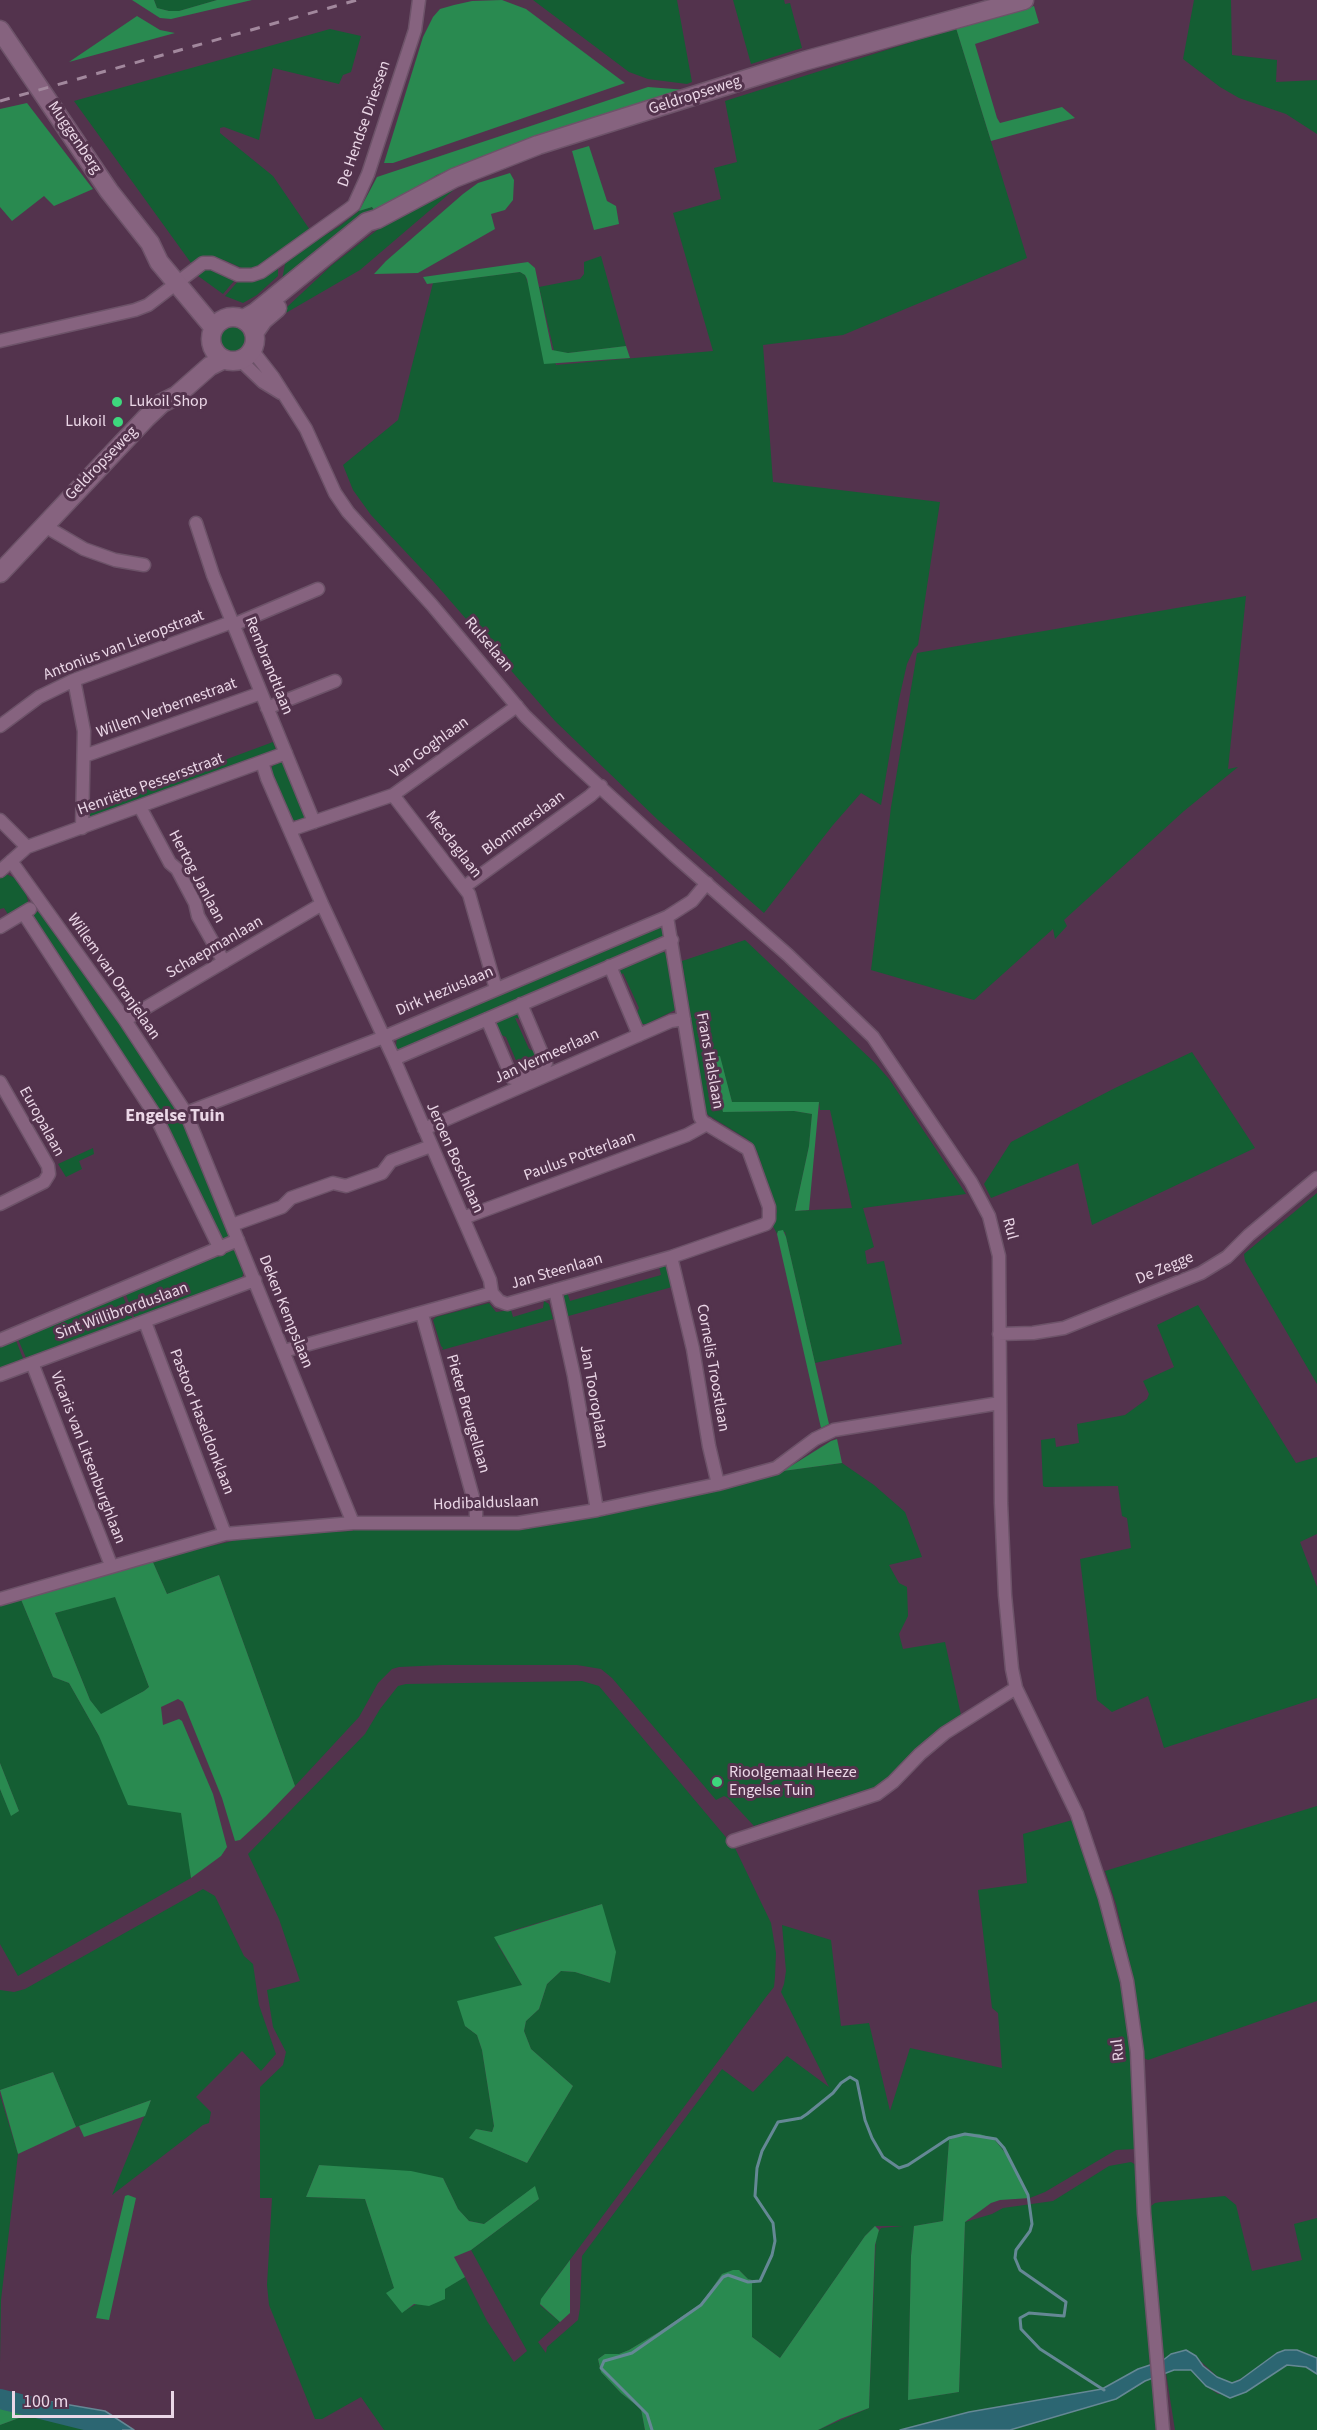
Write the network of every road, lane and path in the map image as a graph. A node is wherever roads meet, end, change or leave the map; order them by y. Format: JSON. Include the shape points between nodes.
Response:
{"nodes":[{"id":1,"x":418,"y":0,"type":"edge"},
{"id":2,"x":1024,"y":0,"type":"edge"},
{"id":3,"x":0,"y":30,"type":"edge"},
{"id":4,"x":179,"y":280,"type":"junction"},
{"id":5,"x":217,"y":330,"type":"junction"},
{"id":6,"x":0,"y":341,"type":"edge"},
{"id":7,"x":243,"y":344,"type":"junction"},
{"id":8,"x":162,"y":404,"type":"junction"},
{"id":9,"x":196,"y":523,"type":"dead end"},
{"id":10,"x":43,"y":525,"type":"junction"},
{"id":11,"x":144,"y":565,"type":"dead end"},
{"id":12,"x":0,"y":573,"type":"edge"},
{"id":13,"x":318,"y":589,"type":"dead end"},
{"id":14,"x":233,"y":623,"type":"junction"},
{"id":15,"x":74,"y":680,"type":"junction"},
{"id":16,"x":334,"y":681,"type":"dead end"},
{"id":17,"x":261,"y":693,"type":"junction"},
{"id":18,"x":517,"y":706,"type":"junction"},
{"id":19,"x":267,"y":708,"type":"junction"},
{"id":20,"x":0,"y":726,"type":"edge"},
{"id":21,"x":286,"y":753,"type":"junction"},
{"id":22,"x":84,"y":756,"type":"junction"},
{"id":23,"x":262,"y":762,"type":"junction"},
{"id":24,"x":601,"y":786,"type":"junction"},
{"id":25,"x":393,"y":795,"type":"junction"},
{"id":26,"x":140,"y":807,"type":"junction"},
{"id":27,"x":0,"y":820,"type":"edge"},
{"id":28,"x":314,"y":822,"type":"junction"},
{"id":29,"x":82,"y":828,"type":"junction"},
{"id":30,"x":290,"y":830,"type":"junction"},
{"id":31,"x":27,"y":847,"type":"junction"},
{"id":32,"x":11,"y":861,"type":"junction"},
{"id":33,"x":0,"y":871,"type":"edge"},
{"id":34,"x":707,"y":883,"type":"junction"},
{"id":35,"x":464,"y":887,"type":"junction"},
{"id":36,"x":40,"y":902,"type":"junction"},
{"id":37,"x":322,"y":904,"type":"junction"},
{"id":38,"x":24,"y":914,"type":"junction"},
{"id":39,"x":667,"y":917,"type":"junction"},
{"id":40,"x":0,"y":927,"type":"edge"},
{"id":41,"x":672,"y":940,"type":"junction"},
{"id":42,"x":224,"y":963,"type":"junction"},
{"id":43,"x":610,"y":966,"type":"junction"},
{"id":44,"x":496,"y":988,"type":"junction"},
{"id":45,"x":521,"y":1004,"type":"junction"},
{"id":46,"x":487,"y":1019,"type":"junction"},
{"id":47,"x":684,"y":1019,"type":"junction"},
{"id":48,"x":124,"y":1020,"type":"junction"},
{"id":49,"x":639,"y":1035,"type":"junction"},
{"id":50,"x":384,"y":1037,"type":"junction"},
{"id":51,"x":394,"y":1059,"type":"junction"},
{"id":52,"x":0,"y":1082,"type":"edge"},
{"id":53,"x":186,"y":1113,"type":"junction"},
{"id":54,"x":707,"y":1124,"type":"junction"},
{"id":55,"x":424,"y":1129,"type":"junction"},
{"id":56,"x":431,"y":1146,"type":"junction"},
{"id":57,"x":1317,"y":1178,"type":"edge"},
{"id":58,"x":0,"y":1204,"type":"edge"},
{"id":59,"x":462,"y":1218,"type":"junction"},
{"id":60,"x":769,"y":1219,"type":"joint"},
{"id":61,"x":232,"y":1226,"type":"junction"},
{"id":62,"x":238,"y":1240,"type":"junction"},
{"id":63,"x":220,"y":1249,"type":"junction"},
{"id":64,"x":671,"y":1257,"type":"junction"},
{"id":65,"x":255,"y":1280,"type":"junction"},
{"id":66,"x":555,"y":1290,"type":"junction"},
{"id":67,"x":492,"y":1293,"type":"junction"},
{"id":68,"x":422,"y":1314,"type":"junction"},
{"id":69,"x":145,"y":1322,"type":"junction"},
{"id":70,"x":999,"y":1334,"type":"junction"},
{"id":71,"x":0,"y":1340,"type":"edge"},
{"id":72,"x":284,"y":1352,"type":"junction"},
{"id":73,"x":32,"y":1363,"type":"junction"},
{"id":74,"x":0,"y":1375,"type":"edge"},
{"id":75,"x":1000,"y":1403,"type":"junction"},
{"id":76,"x":718,"y":1484,"type":"junction"},
{"id":77,"x":597,"y":1510,"type":"junction"},
{"id":78,"x":353,"y":1523,"type":"junction"},
{"id":79,"x":476,"y":1523,"type":"junction"},
{"id":80,"x":225,"y":1534,"type":"junction"},
{"id":81,"x":111,"y":1565,"type":"junction"},
{"id":82,"x":0,"y":1599,"type":"edge"},
{"id":83,"x":1016,"y":1688,"type":"junction"},
{"id":84,"x":733,"y":1841,"type":"dead end"},
{"id":85,"x":1163,"y":2430,"type":"edge"}],
"edges":[{"from":1,"to":4,"type":"street","name":"De Hendse Driessen","via":[[415,30],[368,174],[354,204],[261,272],[238,275],[203,263]]},
{"from":2,"to":7,"type":"main road","name":"Geldropseweg","via":[[804,61],[538,145],[454,178],[377,219],[372,228],[263,320]]},
{"from":3,"to":4,"type":"main road","name":"Muggenberg","via":[[109,191],[150,243],[159,262]]},
{"from":4,"to":5,"type":"main road","name":"Muggenberg"},
{"from":4,"to":6,"type":"street","via":[[135,310]]},
{"from":5,"to":7,"type":"main road","name":"Muggenberg","via":[[214,350]]},
{"from":5,"to":7,"type":"main road","via":[[234,316]]},
{"from":5,"to":8,"type":"main road","name":"Geldropseweg","via":[[202,357],[170,389]]},
{"from":7,"to":8,"type":"main road","name":"Geldropseweg"},
{"from":7,"to":18,"type":"street","name":"Rulselaan","via":[[263,382],[284,396],[306,429],[335,493],[348,512]]},
{"from":8,"to":10,"type":"main road","name":"Geldropseweg"},
{"from":9,"to":14,"type":"street","name":"Rembrandtlaan"},
{"from":10,"to":11,"type":"street","via":[[84,549]]},
{"from":10,"to":12,"type":"main road","name":"Geldropseweg"},
{"from":13,"to":14,"type":"street","name":"Antonius van Lieropstraat"},
{"from":14,"to":15,"type":"street","name":"Antonius van Lieropstraat"},
{"from":14,"to":17,"type":"street","name":"Rembrandtlaan"},
{"from":15,"to":20,"type":"street","name":"Antonius van Lieropstraat","via":[[39,697]]},
{"from":15,"to":22,"type":"street","via":[[84,731]]},
{"from":16,"to":19,"type":"street"},
{"from":17,"to":19,"type":"street","name":"Rembrandtlaan"},
{"from":17,"to":22,"type":"street","name":"Willem Verbernestraat"},
{"from":18,"to":24,"type":"street","name":"Rulselaan"},
{"from":18,"to":25,"type":"street","name":"Van Goghlaan"},
{"from":19,"to":21,"type":"street","name":"Rembrandtlaan"},
{"from":21,"to":23,"type":"street","name":"Henriëtte Pessersstraat"},
{"from":21,"to":28,"type":"street","name":"Rembrandtlaan"},
{"from":22,"to":29,"type":"street"},
{"from":23,"to":26,"type":"street","name":"Henriëtte Pessersstraat"},
{"from":23,"to":30,"type":"street"},
{"from":24,"to":34,"type":"street","name":"Rulselaan"},
{"from":24,"to":35,"type":"street","name":"Blommerslaan"},
{"from":25,"to":28,"type":"street","name":"Van Goghlaan"},
{"from":25,"to":35,"type":"street","name":"Mesdaglaan"},
{"from":26,"to":29,"type":"street","name":"Henriëtte Pessersstraat"},
{"from":26,"to":42,"type":"street","name":"Hertog Janlaan","via":[[177,869]]},
{"from":27,"to":31,"type":"street"},
{"from":28,"to":30,"type":"street","name":"Van Goghlaan"},
{"from":29,"to":31,"type":"street","name":"Henriëtte Pessersstraat"},
{"from":30,"to":37,"type":"street"},
{"from":31,"to":32,"type":"street"},
{"from":32,"to":33,"type":"street"},
{"from":32,"to":36,"type":"street","name":"Willem van Oranjelaan"},
{"from":34,"to":39,"type":"street","name":"Dirk Heziuslaan","via":[[692,901]]},
{"from":34,"to":70,"type":"street","name":"Rul","via":[[873,1036],[971,1182],[989,1216],[999,1256]]},
{"from":35,"to":44,"type":"street","name":"Mesdaglaan","via":[[474,905]]},
{"from":36,"to":38,"type":"street"},
{"from":36,"to":48,"type":"street","name":"Willem van Oranjelaan"},
{"from":37,"to":42,"type":"street","name":"Schaepmanlaan"},
{"from":37,"to":50,"type":"street"},
{"from":38,"to":40,"type":"street"},
{"from":38,"to":63,"type":"street","via":[[165,1131]]},
{"from":39,"to":41,"type":"street","name":"Frans Halslaan"},
{"from":39,"to":44,"type":"street","name":"Dirk Heziuslaan"},
{"from":41,"to":43,"type":"street"},
{"from":41,"to":47,"type":"street","name":"Frans Halslaan"},
{"from":42,"to":48,"type":"street","name":"Schaepmanlaan"},
{"from":43,"to":45,"type":"street"},
{"from":43,"to":49,"type":"street"},
{"from":44,"to":50,"type":"street","name":"Dirk Heziuslaan"},
{"from":45,"to":46,"type":"street"},
{"from":45,"to":46,"type":"street","via":[[546,1064],[512,1078]]},
{"from":46,"to":51,"type":"street"},
{"from":47,"to":49,"type":"street","name":"Jan Vermeerlaan"},
{"from":47,"to":54,"type":"street","name":"Frans Halslaan","via":[[700,1117]]},
{"from":48,"to":53,"type":"street","name":"Willem van Oranjelaan"},
{"from":49,"to":55,"type":"street","name":"Jan Vermeerlaan"},
{"from":50,"to":51,"type":"street","name":"Jeroen Boschlaan"},
{"from":50,"to":53,"type":"street","name":"Dirk Heziuslaan"},
{"from":51,"to":55,"type":"street","name":"Jeroen Boschlaan"},
{"from":52,"to":58,"type":"street","name":"Europalaan","via":[[48,1166],[48,1178],[41,1184]]},
{"from":53,"to":61,"type":"street","name":"Deken Kempslaan"},
{"from":54,"to":59,"type":"street","name":"Paulus Potterlaan","via":[[687,1135]]},
{"from":54,"to":60,"type":"street","name":"Frans Halslaan","via":[[748,1149],[769,1207]]},
{"from":55,"to":56,"type":"street","name":"Jeroen Boschlaan"},
{"from":56,"to":59,"type":"street","name":"Jeroen Boschlaan"},
{"from":56,"to":61,"type":"street","via":[[391,1161],[382,1173],[346,1186],[333,1183]]},
{"from":57,"to":70,"type":"street","name":"De Zegge","via":[[1227,1257],[1201,1273],[1064,1328]]},
{"from":59,"to":67,"type":"street","name":"Jeroen Boschlaan"},
{"from":60,"to":64,"type":"street","name":"Jan Steenlaan","via":[[760,1227]]},
{"from":61,"to":62,"type":"street","name":"Deken Kempslaan"},
{"from":62,"to":63,"type":"street","name":"Sint Willibrorduslaan"},
{"from":62,"to":65,"type":"street","name":"Deken Kempslaan"},
{"from":63,"to":71,"type":"street","name":"Sint Willibrorduslaan"},
{"from":64,"to":66,"type":"street","name":"Jan Steenlaan"},
{"from":64,"to":76,"type":"street","name":"Cornelis Troostlaan"},
{"from":65,"to":69,"type":"street","name":"Sint Willibrorduslaan"},
{"from":65,"to":72,"type":"street","name":"Deken Kempslaan"},
{"from":66,"to":67,"type":"street","name":"Jan Steenlaan","via":[[507,1304]]},
{"from":66,"to":77,"type":"street","name":"Jan Tooroplaan"},
{"from":67,"to":68,"type":"street","name":"Jan Steenlaan"},
{"from":68,"to":72,"type":"street","name":"Jan Steenlaan"},
{"from":68,"to":79,"type":"street","name":"Pieter Breugellaan","via":[[476,1508]]},
{"from":69,"to":73,"type":"street","name":"Sint Willibrorduslaan"},
{"from":69,"to":80,"type":"street","name":"Pastoor Haseldonklaan"},
{"from":70,"to":75,"type":"street","name":"Rul"},
{"from":72,"to":78,"type":"street","name":"Deken Kempslaan"},
{"from":73,"to":74,"type":"street","name":"Sint Willibrorduslaan"},
{"from":73,"to":81,"type":"street","name":"Vicaris van Litsenburghlaan"},
{"from":75,"to":76,"type":"street","name":"Hodibalduslaan","via":[[834,1430],[776,1468]]},
{"from":75,"to":83,"type":"street","name":"Rul","via":[[1005,1595]]},
{"from":76,"to":77,"type":"street","name":"Hodibalduslaan"},
{"from":77,"to":79,"type":"street","name":"Hodibalduslaan","via":[[518,1523]]},
{"from":78,"to":79,"type":"street","name":"Hodibalduslaan"},
{"from":78,"to":80,"type":"street","name":"Hodibalduslaan"},
{"from":80,"to":81,"type":"street","name":"Hodibalduslaan"},
{"from":81,"to":82,"type":"street","name":"Hodibalduslaan"},
{"from":83,"to":84,"type":"street","via":[[945,1733],[877,1794]]},
{"from":83,"to":85,"type":"street","name":"Rul","via":[[1077,1814],[1127,1981],[1137,2052],[1144,2213]]}]}
